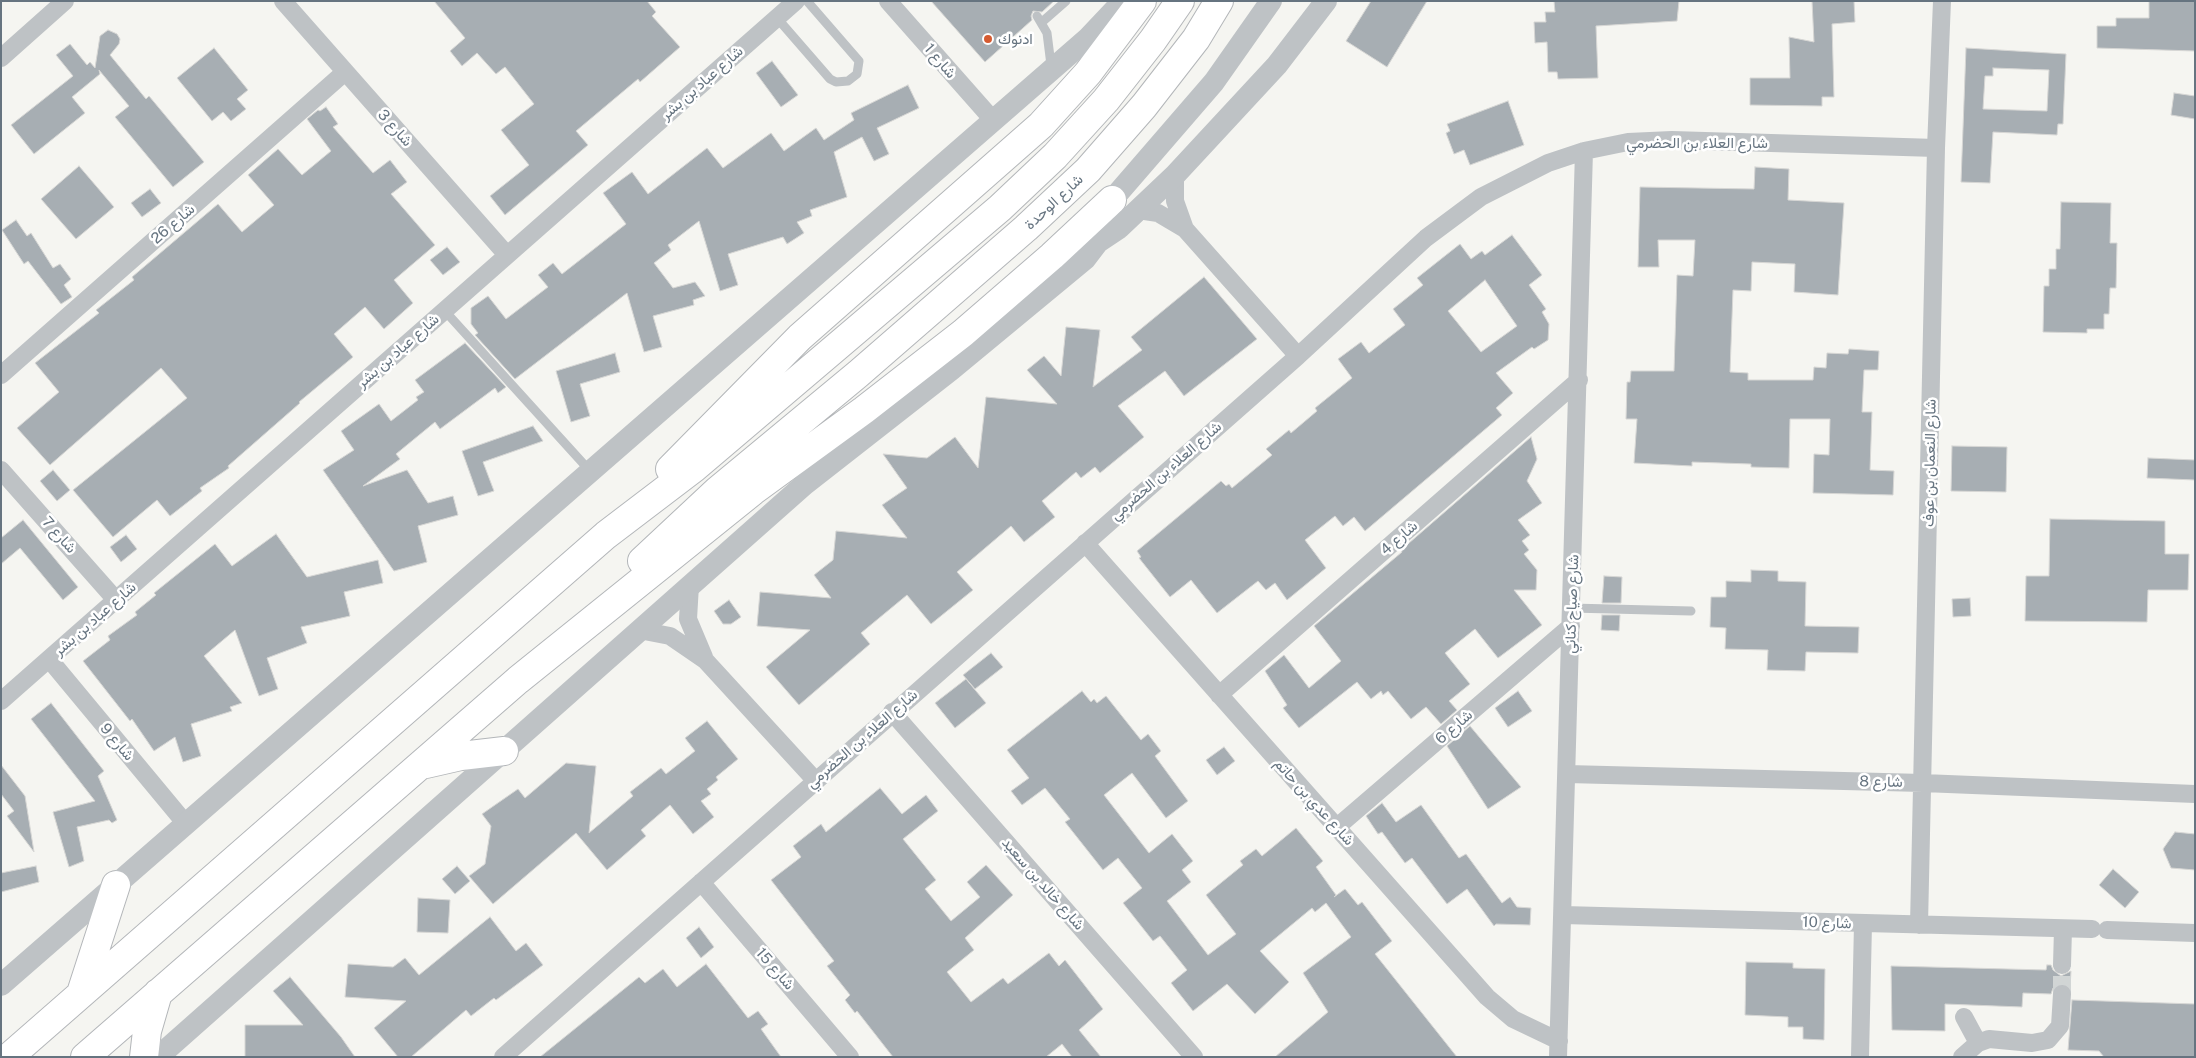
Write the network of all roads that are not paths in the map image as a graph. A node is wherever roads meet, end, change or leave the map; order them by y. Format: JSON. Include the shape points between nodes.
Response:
{"nodes":[{"id":1,"x":65,"y":1,"type":"edge"},
{"id":2,"x":283,"y":1,"type":"edge"},
{"id":3,"x":796,"y":1,"type":"edge"},
{"id":4,"x":807,"y":1,"type":"edge"},
{"id":5,"x":888,"y":1,"type":"edge"},
{"id":6,"x":1066,"y":1,"type":"edge"},
{"id":7,"x":1124,"y":1,"type":"edge"},
{"id":8,"x":1142,"y":1,"type":"edge"},
{"id":9,"x":1180,"y":1,"type":"edge"},
{"id":10,"x":1220,"y":1,"type":"edge"},
{"id":11,"x":1271,"y":1,"type":"edge"},
{"id":12,"x":1326,"y":1,"type":"edge"},
{"id":13,"x":1942,"y":1,"type":"edge"},
{"id":14,"x":777,"y":18,"type":"junction"},
{"id":15,"x":1,"y":58,"type":"edge"},
{"id":16,"x":1052,"y":69,"type":"junction"},
{"id":17,"x":346,"y":72,"type":"junction"},
{"id":18,"x":993,"y":120,"type":"junction"},
{"id":19,"x":1936,"y":148,"type":"junction"},
{"id":20,"x":1584,"y":150,"type":"junction"},
{"id":21,"x":1175,"y":175,"type":"junction"},
{"id":22,"x":1112,"y":200,"type":"junction"},
{"id":23,"x":1138,"y":210,"type":"junction"},
{"id":24,"x":1185,"y":229,"type":"junction"},
{"id":25,"x":1098,"y":242,"type":"junction"},
{"id":26,"x":507,"y":255,"type":"junction"},
{"id":27,"x":444,"y":310,"type":"junction"},
{"id":28,"x":1298,"y":356,"type":"junction"},
{"id":29,"x":1,"y":375,"type":"edge"},
{"id":30,"x":1579,"y":380,"type":"junction"},
{"id":31,"x":1,"y":470,"type":"edge"},
{"id":32,"x":590,"y":472,"type":"junction"},
{"id":33,"x":606,"y":535,"type":"junction"},
{"id":34,"x":1085,"y":543,"type":"junction"},
{"id":35,"x":690,"y":585,"type":"junction"},
{"id":36,"x":116,"y":600,"type":"junction"},
{"id":37,"x":1572,"y":608,"type":"junction"},
{"id":38,"x":1691,"y":611,"type":"dead end"},
{"id":39,"x":1571,"y":626,"type":"junction"},
{"id":40,"x":639,"y":630,"type":"junction"},
{"id":41,"x":48,"y":659,"type":"junction"},
{"id":42,"x":705,"y":660,"type":"junction"},
{"id":43,"x":518,"y":680,"type":"junction"},
{"id":44,"x":1219,"y":695,"type":"junction"},
{"id":45,"x":1,"y":701,"type":"edge"},
{"id":46,"x":892,"y":712,"type":"junction"},
{"id":47,"x":504,"y":751,"type":"junction"},
{"id":48,"x":420,"y":766,"type":"junction"},
{"id":49,"x":1567,"y":774,"type":"junction"},
{"id":50,"x":815,"y":780,"type":"junction"},
{"id":51,"x":1923,"y":783,"type":"junction"},
{"id":52,"x":2195,"y":794,"type":"edge"},
{"id":53,"x":186,"y":824,"type":"junction"},
{"id":54,"x":1337,"y":827,"type":"junction"},
{"id":55,"x":701,"y":882,"type":"junction"},
{"id":56,"x":116,"y":885,"type":"junction"},
{"id":57,"x":1563,"y":915,"type":"junction"},
{"id":58,"x":1863,"y":924,"type":"junction"},
{"id":59,"x":1919,"y":925,"type":"junction"},
{"id":60,"x":2063,"y":929,"type":"junction"},
{"id":61,"x":2195,"y":934,"type":"edge"},
{"id":62,"x":2062,"y":965,"type":"tunnel mouth"},
{"id":63,"x":1,"y":985,"type":"edge"},
{"id":64,"x":158,"y":993,"type":"junction"},
{"id":65,"x":80,"y":994,"type":"junction"},
{"id":66,"x":2062,"y":994,"type":"tunnel mouth"},
{"id":67,"x":1964,"y":1017,"type":"dead end"},
{"id":68,"x":1978,"y":1043,"type":"junction"},
{"id":69,"x":1559,"y":1049,"type":"edge"},
{"id":70,"x":2031,"y":1050,"type":"edge"},
{"id":71,"x":8,"y":1057,"type":"edge"},
{"id":72,"x":84,"y":1057,"type":"edge"},
{"id":73,"x":144,"y":1057,"type":"edge"},
{"id":74,"x":158,"y":1057,"type":"edge"},
{"id":75,"x":503,"y":1057,"type":"edge"},
{"id":76,"x":850,"y":1057,"type":"edge"},
{"id":77,"x":1194,"y":1057,"type":"edge"},
{"id":78,"x":1860,"y":1057,"type":"edge"},
{"id":79,"x":1962,"y":1057,"type":"edge"}],
"edges":[{"from":1,"to":15,"type":"street"},
{"from":2,"to":17,"type":"street","name":"شارع 3"},
{"from":3,"to":14,"type":"street","name":"شارع عباد بن بشر"},
{"from":4,"to":14,"type":"lane","via":[[860,61],[857,74],[848,81],[830,79]]},
{"from":5,"to":18,"type":"street","name":"شارع 1"},
{"from":6,"to":16,"type":"lane","via":[[1039,19],[1050,43]]},
{"from":7,"to":16,"type":"street"},
{"from":8,"to":33,"type":"highway","via":[[1088,74],[1041,125],[800,337]]},
{"from":9,"to":33,"type":"highway","via":[[1106,100],[1055,156],[1000,208],[673,486]]},
{"from":10,"to":43,"type":"highway","name":"شارع الوحدة","via":[[1196,39],[1144,106],[1088,170],[858,374],[692,513]]},
{"from":11,"to":22,"type":"street","via":[[1214,82]]},
{"from":12,"to":21,"type":"street","via":[[1277,65]]},
{"from":13,"to":19,"type":"street","name":"شارع النعمان بن عوف"},
{"from":14,"to":26,"type":"street","name":"شارع عباد بن بشر"},
{"from":16,"to":18,"type":"street"},
{"from":17,"to":26,"type":"street","name":"شارع 3"},
{"from":17,"to":29,"type":"street","name":"شارع 26"},
{"from":18,"to":32,"type":"street"},
{"from":19,"to":20,"type":"street","name":"شارع العلاء بن الحضرمي","via":[[1672,140],[1628,142]]},
{"from":19,"to":51,"type":"street","name":"شارع النعمان بن عوف"},
{"from":20,"to":28,"type":"street","name":"شارع العلاء بن الحضرمي","via":[[1514,178],[1450,218]]},
{"from":20,"to":30,"type":"street","name":"شارع صياح كناني"},
{"from":21,"to":23,"type":"street"},
{"from":21,"to":24,"type":"street","via":[[1175,201]]},
{"from":22,"to":25,"type":"street"},
{"from":22,"to":43,"type":"highway","via":[[963,333],[754,491]]},
{"from":23,"to":24,"type":"street","via":[[1168,217]]},
{"from":23,"to":25,"type":"street"},
{"from":24,"to":28,"type":"street"},
{"from":25,"to":35,"type":"street","via":[[1085,259],[952,369],[811,479]]},
{"from":26,"to":27,"type":"street","name":"شارع عباد بن بشر"},
{"from":27,"to":32,"type":"lane"},
{"from":27,"to":36,"type":"street","name":"شارع عباد بن بشر"},
{"from":28,"to":34,"type":"street","name":"شارع العلاء بن الحضرمي"},
{"from":30,"to":37,"type":"street","name":"شارع صياح كناني"},
{"from":30,"to":44,"type":"street","name":"شارع 4"},
{"from":31,"to":36,"type":"street","name":"شارع 7"},
{"from":32,"to":53,"type":"street"},
{"from":33,"to":65,"type":"highway"},
{"from":34,"to":44,"type":"street","name":"شارع عدي بن حاتم"},
{"from":34,"to":46,"type":"street","name":"شارع العلاء بن الحضرمي"},
{"from":35,"to":40,"type":"street"},
{"from":35,"to":42,"type":"street","via":[[688,619]]},
{"from":36,"to":41,"type":"street","name":"شارع عباد بن بشر"},
{"from":37,"to":38,"type":"lane"},
{"from":37,"to":39,"type":"street","name":"شارع صياح كناني"},
{"from":39,"to":49,"type":"street","name":"شارع صياح كناني"},
{"from":39,"to":54,"type":"street","name":"شارع 6"},
{"from":40,"to":42,"type":"street","via":[[670,636]]},
{"from":40,"to":47,"type":"street"},
{"from":41,"to":45,"type":"street","name":"شارع عباد بن بشر"},
{"from":41,"to":53,"type":"street","name":"شارع 9"},
{"from":42,"to":50,"type":"street"},
{"from":43,"to":48,"type":"highway"},
{"from":44,"to":54,"type":"street","name":"شارع عدي بن حاتم"},
{"from":46,"to":50,"type":"street","name":"شارع العلاء بن الحضرمي"},
{"from":46,"to":77,"type":"street","name":"شارع خالد بن سعيد"},
{"from":47,"to":48,"type":"highway","via":[[461,756]]},
{"from":47,"to":74,"type":"street"},
{"from":48,"to":64,"type":"highway"},
{"from":49,"to":51,"type":"street","name":"شارع 8"},
{"from":49,"to":57,"type":"street","name":"شارع صياح كناني"},
{"from":50,"to":55,"type":"street","name":"شارع العلاء بن الحضرمي"},
{"from":51,"to":52,"type":"street","name":"شارع 8"},
{"from":51,"to":59,"type":"street","name":"شارع النعمان بن عوف"},
{"from":53,"to":56,"type":"street"},
{"from":54,"to":69,"type":"street","name":"شارع عدي بن حاتم","via":[[1487,997],[1513,1019]]},
{"from":55,"to":75,"type":"street","name":"شارع العلاء بن الحضرمي"},
{"from":55,"to":76,"type":"street","name":"شارع 15"},
{"from":56,"to":63,"type":"street"},
{"from":56,"to":65,"type":"highway","via":[[94,960]]},
{"from":57,"to":58,"type":"street","name":"شارع 10"},
{"from":57,"to":69,"type":"street","name":"شارع صياح كناني"},
{"from":58,"to":59,"type":"street","name":"شارع 10"},
{"from":58,"to":78,"type":"street"},
{"from":59,"to":60,"type":"street","name":"شارع 10"},
{"from":60,"to":61,"type":"street","name":"شارع 10"},
{"from":60,"to":62,"type":"street"},
{"from":64,"to":72,"type":"highway"},
{"from":64,"to":73,"type":"highway","via":[[147,1031]]},
{"from":65,"to":71,"type":"highway"},
{"from":66,"to":70,"type":"street","via":[[2061,1017],[2055,1034]]},
{"from":67,"to":68,"type":"street"},
{"from":68,"to":70,"type":"street","via":[[2002,1038]]},
{"from":68,"to":79,"type":"street"}]}
